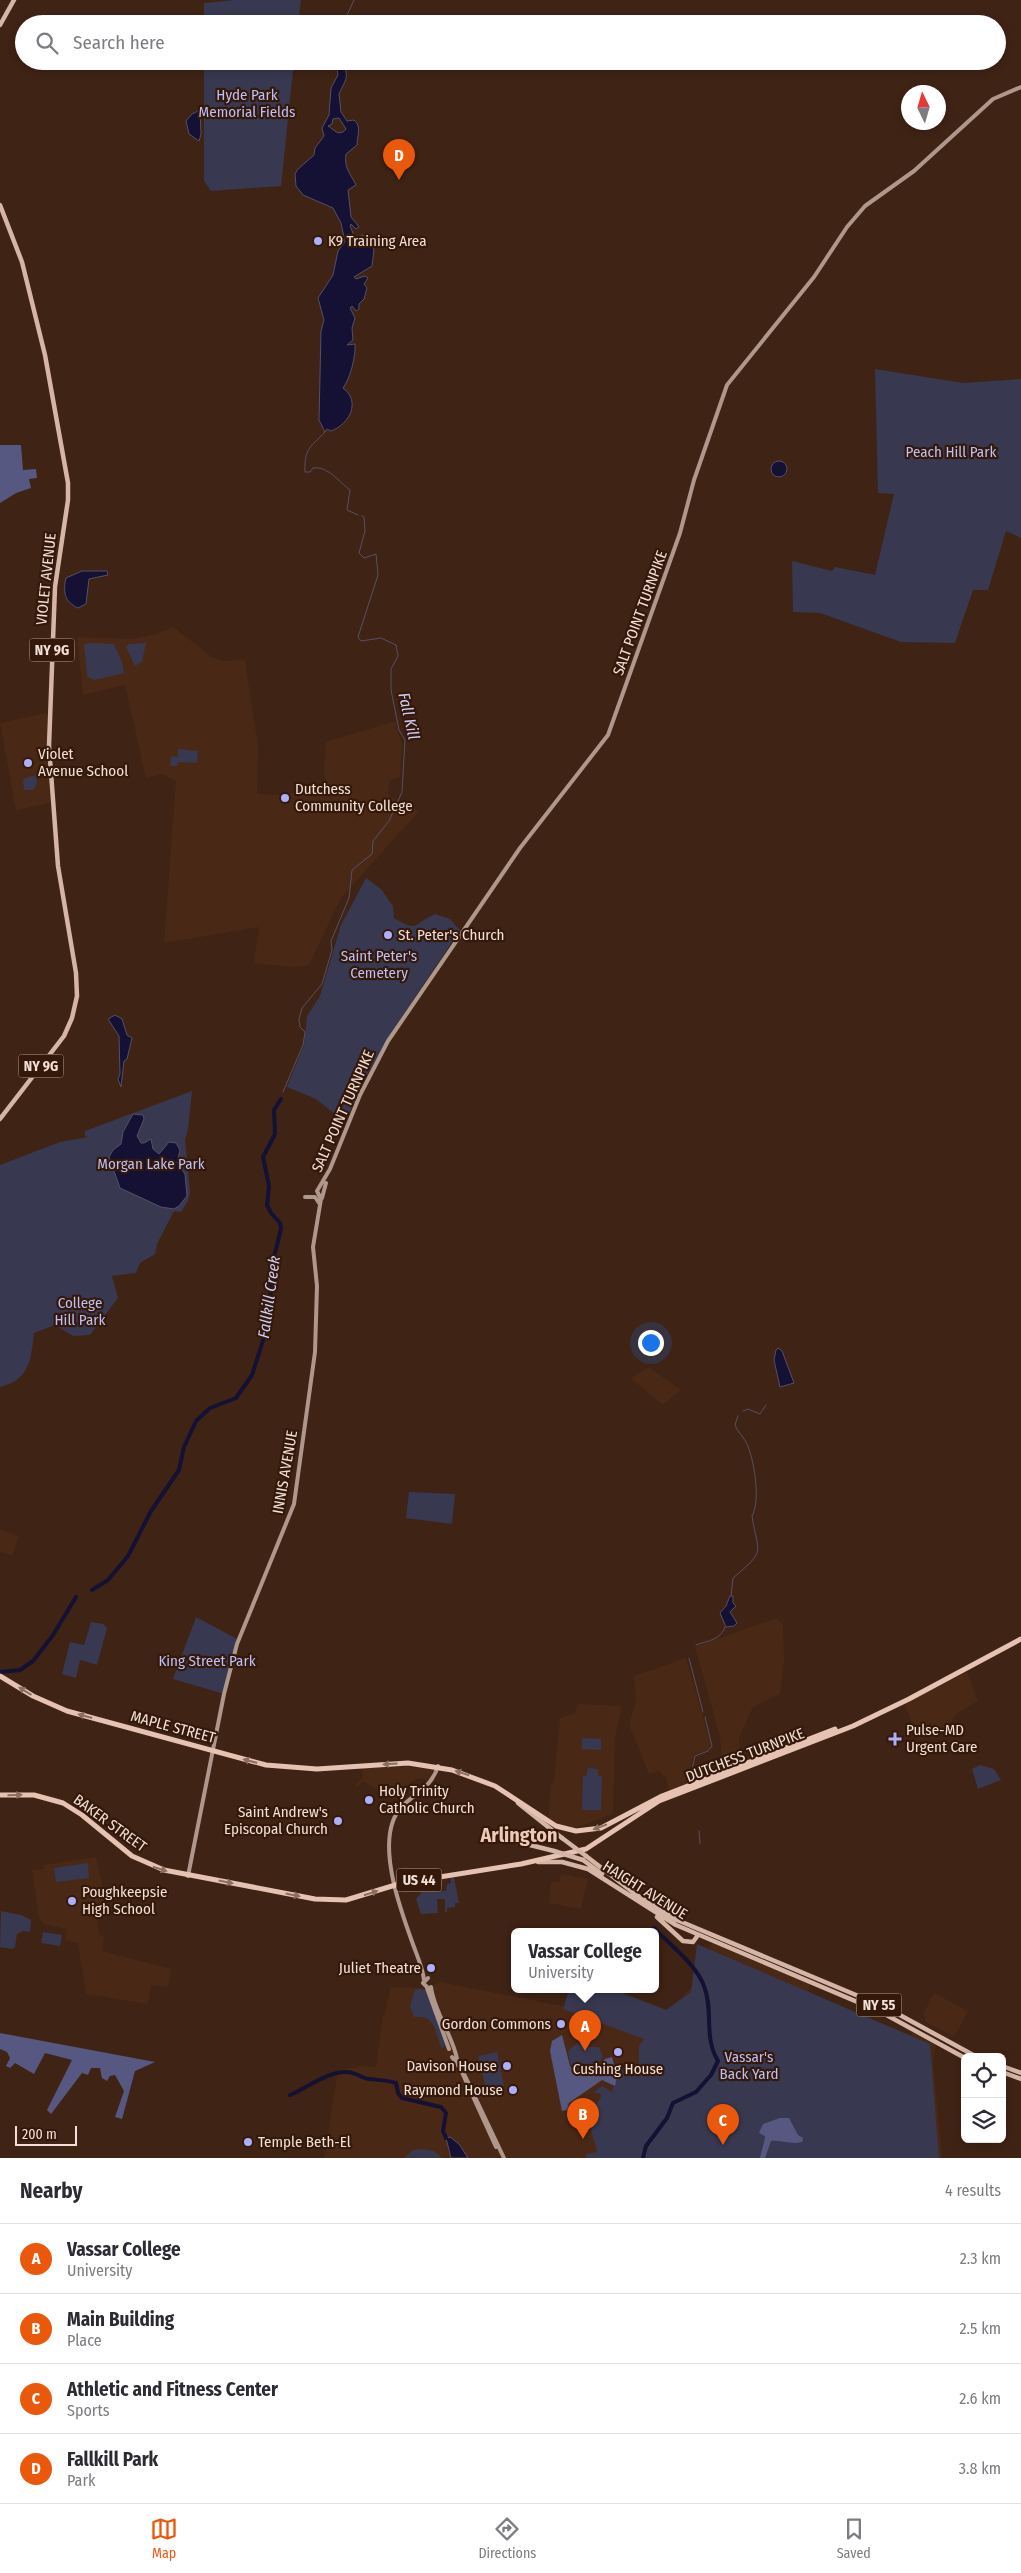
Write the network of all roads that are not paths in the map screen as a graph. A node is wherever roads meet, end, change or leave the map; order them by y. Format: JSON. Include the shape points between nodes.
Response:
{"nodes":[{"id":1,"x":14,"y":0,"type":"edge"},
{"id":2,"x":0,"y":25,"type":"edge"},
{"id":3,"x":1021,"y":87,"type":"edge"},
{"id":4,"x":0,"y":205,"type":"edge"},
{"id":5,"x":0,"y":1119,"type":"edge"},
{"id":6,"x":330,"y":1169,"type":"junction"},
{"id":7,"x":317,"y":1190,"type":"joint"},
{"id":8,"x":305,"y":1197,"type":"dead end"},
{"id":9,"x":320,"y":1205,"type":"junction"},
{"id":10,"x":1021,"y":1639,"type":"edge"},
{"id":11,"x":0,"y":1676,"type":"edge"},
{"id":12,"x":793,"y":1748,"type":"junction"},
{"id":13,"x":212,"y":1751,"type":"junction"},
{"id":14,"x":438,"y":1766,"type":"junction"},
{"id":15,"x":0,"y":1795,"type":"edge"},
{"id":16,"x":515,"y":1800,"type":"junction"},
{"id":17,"x":518,"y":1842,"type":"dead end"},
{"id":18,"x":585,"y":1858,"type":"junction"},
{"id":19,"x":521,"y":1864,"type":"junction"},
{"id":20,"x":188,"y":1876,"type":"junction"},
{"id":21,"x":394,"y":1886,"type":"junction"},
{"id":22,"x":626,"y":1894,"type":"junction"},
{"id":23,"x":648,"y":1909,"type":"junction"},
{"id":24,"x":698,"y":1935,"type":"junction"},
{"id":25,"x":426,"y":1979,"type":"junction"},
{"id":26,"x":429,"y":1988,"type":"junction"},
{"id":27,"x":455,"y":2048,"type":"junction"},
{"id":28,"x":449,"y":2049,"type":"junction"},
{"id":29,"x":969,"y":2053,"type":"edge"},
{"id":30,"x":454,"y":2056,"type":"junction"},
{"id":31,"x":961,"y":2056,"type":"edge"},
{"id":32,"x":1006,"y":2067,"type":"edge"},
{"id":33,"x":1006,"y":2073,"type":"edge"},
{"id":34,"x":1021,"y":2073,"type":"edge"},
{"id":35,"x":1021,"y":2079,"type":"edge"},
{"id":36,"x":501,"y":2158,"type":"edge"}],
"edges":[{"from":1,"to":2,"type":"main road"},
{"from":3,"to":6,"type":"main road","name":"SALT POINT TURNPIKE","via":[[993,98],[914,171],[865,206],[814,277],[728,385],[613,726],[520,848],[388,1041],[345,1128]]},
{"from":4,"to":5,"type":"main road","name":"VIOLET AVENUE","number":"NY 9G","via":[[22,262],[45,355],[68,483],[55,587],[49,746],[58,874],[76,969],[77,992],[74,1014],[65,1034]]},
{"from":6,"to":7,"type":"main road","name":"SALT POINT TURNPIKE"},
{"from":6,"to":9,"type":"main road"},
{"from":7,"to":9,"type":"main road","name":"INNIS AVENUE"},
{"from":8,"to":9,"type":"main road","via":[[315,1197]]},
{"from":9,"to":13,"type":"main road","name":"INNIS AVENUE","via":[[313,1247],[317,1286],[315,1352],[294,1504],[237,1644]]},
{"from":10,"to":12,"type":"highway","name":"DUTCHESS TURNPIKE","number":"US 44","via":[[909,1699]]},
{"from":13,"to":11,"type":"highway","name":"MAPLE STREET","number":"US 44","one_way":true,"via":[[51,1705]]},
{"from":12,"to":16,"type":"highway","name":"DUTCHESS TURNPIKE","number":"US 44","one_way":true,"via":[[644,1805],[602,1828],[576,1832],[552,1824]]},
{"from":12,"to":19,"type":"highway","name":"DUTCHESS TURNPIKE","number":"US 44","via":[[662,1800],[589,1848]]},
{"from":14,"to":13,"type":"highway","name":"MAPLE STREET","number":"US 44","one_way":true,"via":[[404,1763],[324,1769],[289,1768]]},
{"from":13,"to":20,"type":"main road","name":"INNIS AVENUE"},
{"from":16,"to":14,"type":"highway","number":"US 44","one_way":true,"via":[[481,1780]]},
{"from":14,"to":21,"type":"main road","via":[[427,1788],[398,1811],[393,1821],[390,1834]]},
{"from":15,"to":20,"type":"highway","name":"BAKER STREET","number":"US 44","one_way":true,"via":[[30,1795],[73,1808],[120,1848],[146,1864]]},
{"from":16,"to":18,"type":"main road","name":"HAIGHT AVENUE","number":"NY 55","bridge":true},
{"from":17,"to":18,"type":"main road","bridge":true},
{"from":18,"to":22,"type":"main road"},
{"from":18,"to":29,"type":"main road","name":"HAIGHT AVENUE","number":"NY 55","via":[[664,1912],[890,2010]]},
{"from":19,"to":21,"type":"highway","number":"US 44"},
{"from":19,"to":22,"type":"main road","name":"HAIGHT AVENUE","number":"NY 55","via":[[550,1861],[573,1864],[595,1873]]},
{"from":20,"to":21,"type":"highway","name":"BAKER STREET","number":"US 44","one_way":true,"via":[[334,1900]]},
{"from":21,"to":25,"type":"main road"},
{"from":22,"to":23,"type":"main road","name":"HAIGHT AVENUE","number":"NY 55"},
{"from":23,"to":24,"type":"main road","name":"HAIGHT AVENUE","number":"NY 55"},
{"from":23,"to":24,"type":"main road","via":[[686,1942],[693,1942]]},
{"from":24,"to":31,"type":"main road","name":"HAIGHT AVENUE","number":"NY 55","via":[[881,2012]]},
{"from":25,"to":26,"type":"main road","via":[[423,1984]]},
{"from":25,"to":26,"type":"main road","via":[[433,1982]]},
{"from":26,"to":27,"type":"main road"},
{"from":26,"to":28,"type":"main road"},
{"from":27,"to":28,"type":"main road"},
{"from":27,"to":30,"type":"main road"},
{"from":28,"to":30,"type":"main road","via":[[448,2053]]},
{"from":30,"to":36,"type":"main road"},
{"from":32,"to":34,"type":"main road"},
{"from":33,"to":35,"type":"main road"}]}
